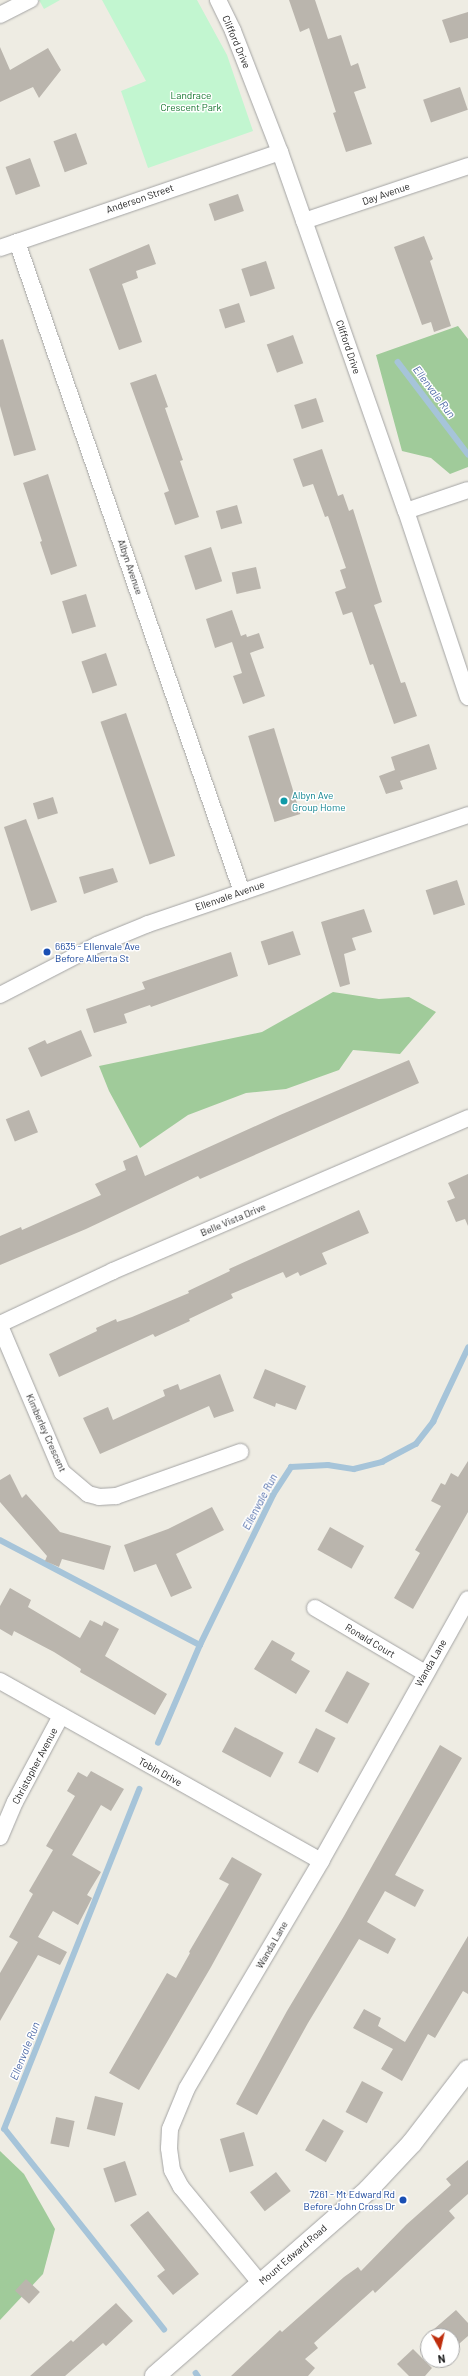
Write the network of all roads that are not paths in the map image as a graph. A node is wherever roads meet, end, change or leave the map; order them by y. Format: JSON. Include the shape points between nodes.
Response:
{"nodes":[{"id":1,"x":30,"y":0,"type":"edge"},
{"id":2,"x":218,"y":0,"type":"edge"},
{"id":3,"x":0,"y":15,"type":"edge"},
{"id":4,"x":280,"y":152,"type":"junction"},
{"id":5,"x":468,"y":166,"type":"edge"},
{"id":6,"x":304,"y":222,"type":"junction"},
{"id":7,"x":17,"y":242,"type":"junction"},
{"id":8,"x":0,"y":248,"type":"edge"},
{"id":9,"x":468,"y":490,"type":"edge"},
{"id":10,"x":406,"y":511,"type":"junction"},
{"id":11,"x":468,"y":697,"type":"edge"},
{"id":12,"x":468,"y":815,"type":"edge"},
{"id":13,"x":242,"y":892,"type":"junction"},
{"id":14,"x":0,"y":995,"type":"edge"},
{"id":15,"x":468,"y":1118,"type":"edge"},
{"id":16,"x":0,"y":1325,"type":"edge"},
{"id":17,"x":240,"y":1452,"type":"dead end"},
{"id":18,"x":468,"y":1599,"type":"edge"},
{"id":19,"x":316,"y":1608,"type":"dead end"},
{"id":20,"x":425,"y":1673,"type":"junction"},
{"id":21,"x":0,"y":1681,"type":"edge"},
{"id":22,"x":61,"y":1716,"type":"junction"},
{"id":23,"x":0,"y":1837,"type":"edge"},
{"id":24,"x":321,"y":1861,"type":"junction"},
{"id":25,"x":467,"y":2075,"type":"edge"},
{"id":26,"x":262,"y":2284,"type":"junction"},
{"id":27,"x":155,"y":2376,"type":"edge"}],
"edges":[{"from":1,"to":3,"type":"street"},
{"from":2,"to":4,"type":"street","name":"Clifford Drive","via":[[233,30]]},
{"from":4,"to":6,"type":"street","name":"Clifford Drive"},
{"from":4,"to":7,"type":"street","name":"Anderson Street"},
{"from":5,"to":6,"type":"street","name":"Day Avenue"},
{"from":6,"to":10,"type":"street","name":"Clifford Drive"},
{"from":7,"to":8,"type":"street","name":"Anderson Street"},
{"from":7,"to":13,"type":"street","name":"Albyn Avenue"},
{"from":9,"to":10,"type":"street"},
{"from":10,"to":11,"type":"street","name":"Clifford Drive"},
{"from":12,"to":13,"type":"street","name":"Ellenvale Avenue"},
{"from":13,"to":14,"type":"street","name":"Ellenvale Avenue","via":[[148,924],[97,945]]},
{"from":15,"to":16,"type":"street","name":"Belle Vista Drive","via":[[113,1271]]},
{"from":16,"to":17,"type":"street","name":"Kimberley Crescent","via":[[62,1472],[88,1494],[99,1497],[116,1496]]},
{"from":18,"to":20,"type":"street","name":"Wanda Lane"},
{"from":19,"to":20,"type":"street","name":"Ronald Court"},
{"from":20,"to":24,"type":"street","name":"Wanda Lane"},
{"from":21,"to":22,"type":"street","name":"Tobin Drive"},
{"from":22,"to":23,"type":"street","name":"Christopher Avenue","via":[[15,1802]]},
{"from":22,"to":24,"type":"street","name":"Tobin Drive"},
{"from":24,"to":26,"type":"street","name":"Wanda Lane","via":[[187,2088],[170,2129],[172,2170],[181,2187]]},
{"from":25,"to":26,"type":"street","name":"Mount Edward Road","via":[[412,2143],[368,2190]]},
{"from":26,"to":27,"type":"street","name":"Mount Edward Road"}]}
